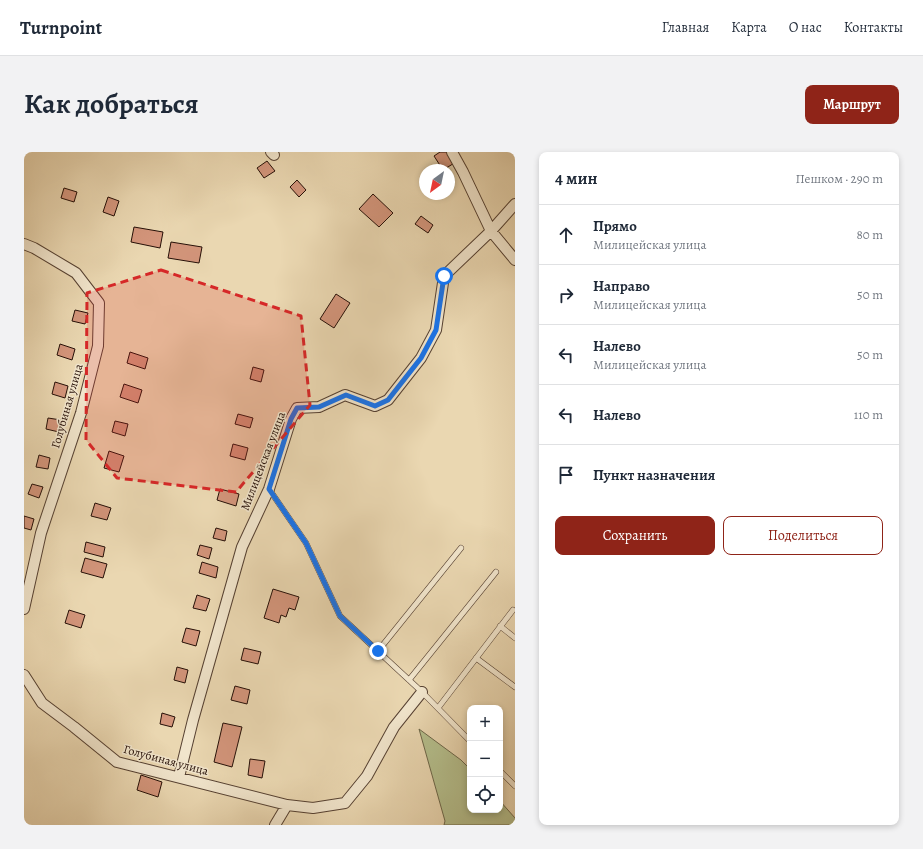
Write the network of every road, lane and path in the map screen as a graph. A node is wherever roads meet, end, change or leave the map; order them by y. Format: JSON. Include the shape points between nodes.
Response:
{"nodes":[{"id":1,"x":452,"y":152,"type":"edge"},
{"id":2,"x":515,"y":204,"type":"edge"},
{"id":3,"x":490,"y":231,"type":"junction"},
{"id":4,"x":24,"y":244,"type":"edge"},
{"id":5,"x":515,"y":260,"type":"edge"},
{"id":6,"x":269,"y":489,"type":"junction"},
{"id":7,"x":461,"y":548,"type":"dead end"},
{"id":8,"x":496,"y":572,"type":"dead end"},
{"id":9,"x":24,"y":609,"type":"edge"},
{"id":10,"x":513,"y":610,"type":"dead end"},
{"id":11,"x":500,"y":626,"type":"junction"},
{"id":12,"x":515,"y":638,"type":"edge"},
{"id":13,"x":378,"y":651,"type":"junction"},
{"id":14,"x":476,"y":658,"type":"junction"},
{"id":15,"x":24,"y":675,"type":"edge"},
{"id":16,"x":409,"y":680,"type":"junction"},
{"id":17,"x":515,"y":687,"type":"edge"},
{"id":18,"x":422,"y":692,"type":"junction"},
{"id":19,"x":438,"y":708,"type":"junction"},
{"id":20,"x":467,"y":738,"type":"edge"},
{"id":21,"x":503,"y":774,"type":"edge"},
{"id":22,"x":179,"y":777,"type":"junction"},
{"id":23,"x":515,"y":786,"type":"edge"},
{"id":24,"x":287,"y":805,"type":"junction"},
{"id":25,"x":275,"y":825,"type":"edge"}],
"edges":[{"from":1,"to":3,"type":"street"},
{"from":2,"to":3,"type":"street","name":"Милицейская улица"},
{"from":3,"to":5,"type":"street"},
{"from":3,"to":6,"type":"street","name":"Милицейская улица","via":[[444,276],[436,330],[421,358],[388,400],[375,406],[346,395],[319,407],[297,408],[291,419]]},
{"from":4,"to":9,"type":"street","name":"Голубиная улица","via":[[76,273],[99,303],[98,346],[81,413],[41,533]]},
{"from":6,"to":13,"type":"lane","via":[[306,543],[340,616]]},
{"from":6,"to":22,"type":"street","name":"Милицейская улица","via":[[242,547]]},
{"from":7,"to":13,"type":"lane"},
{"from":8,"to":16,"type":"lane"},
{"from":10,"to":11,"type":"lane"},
{"from":11,"to":12,"type":"lane"},
{"from":11,"to":14,"type":"lane"},
{"from":13,"to":16,"type":"lane"},
{"from":14,"to":17,"type":"lane"},
{"from":14,"to":19,"type":"lane"},
{"from":15,"to":22,"type":"street","name":"Голубиная улица","via":[[42,703],[117,762]]},
{"from":16,"to":18,"type":"lane"},
{"from":18,"to":19,"type":"lane"},
{"from":18,"to":24,"type":"street","name":"Голубиная улица","via":[[394,727],[367,776],[344,803],[313,808]]},
{"from":19,"to":20,"type":"lane"},
{"from":21,"to":23,"type":"lane"},
{"from":22,"to":24,"type":"street","name":"Голубиная улица"},
{"from":24,"to":25,"type":"street"}]}
